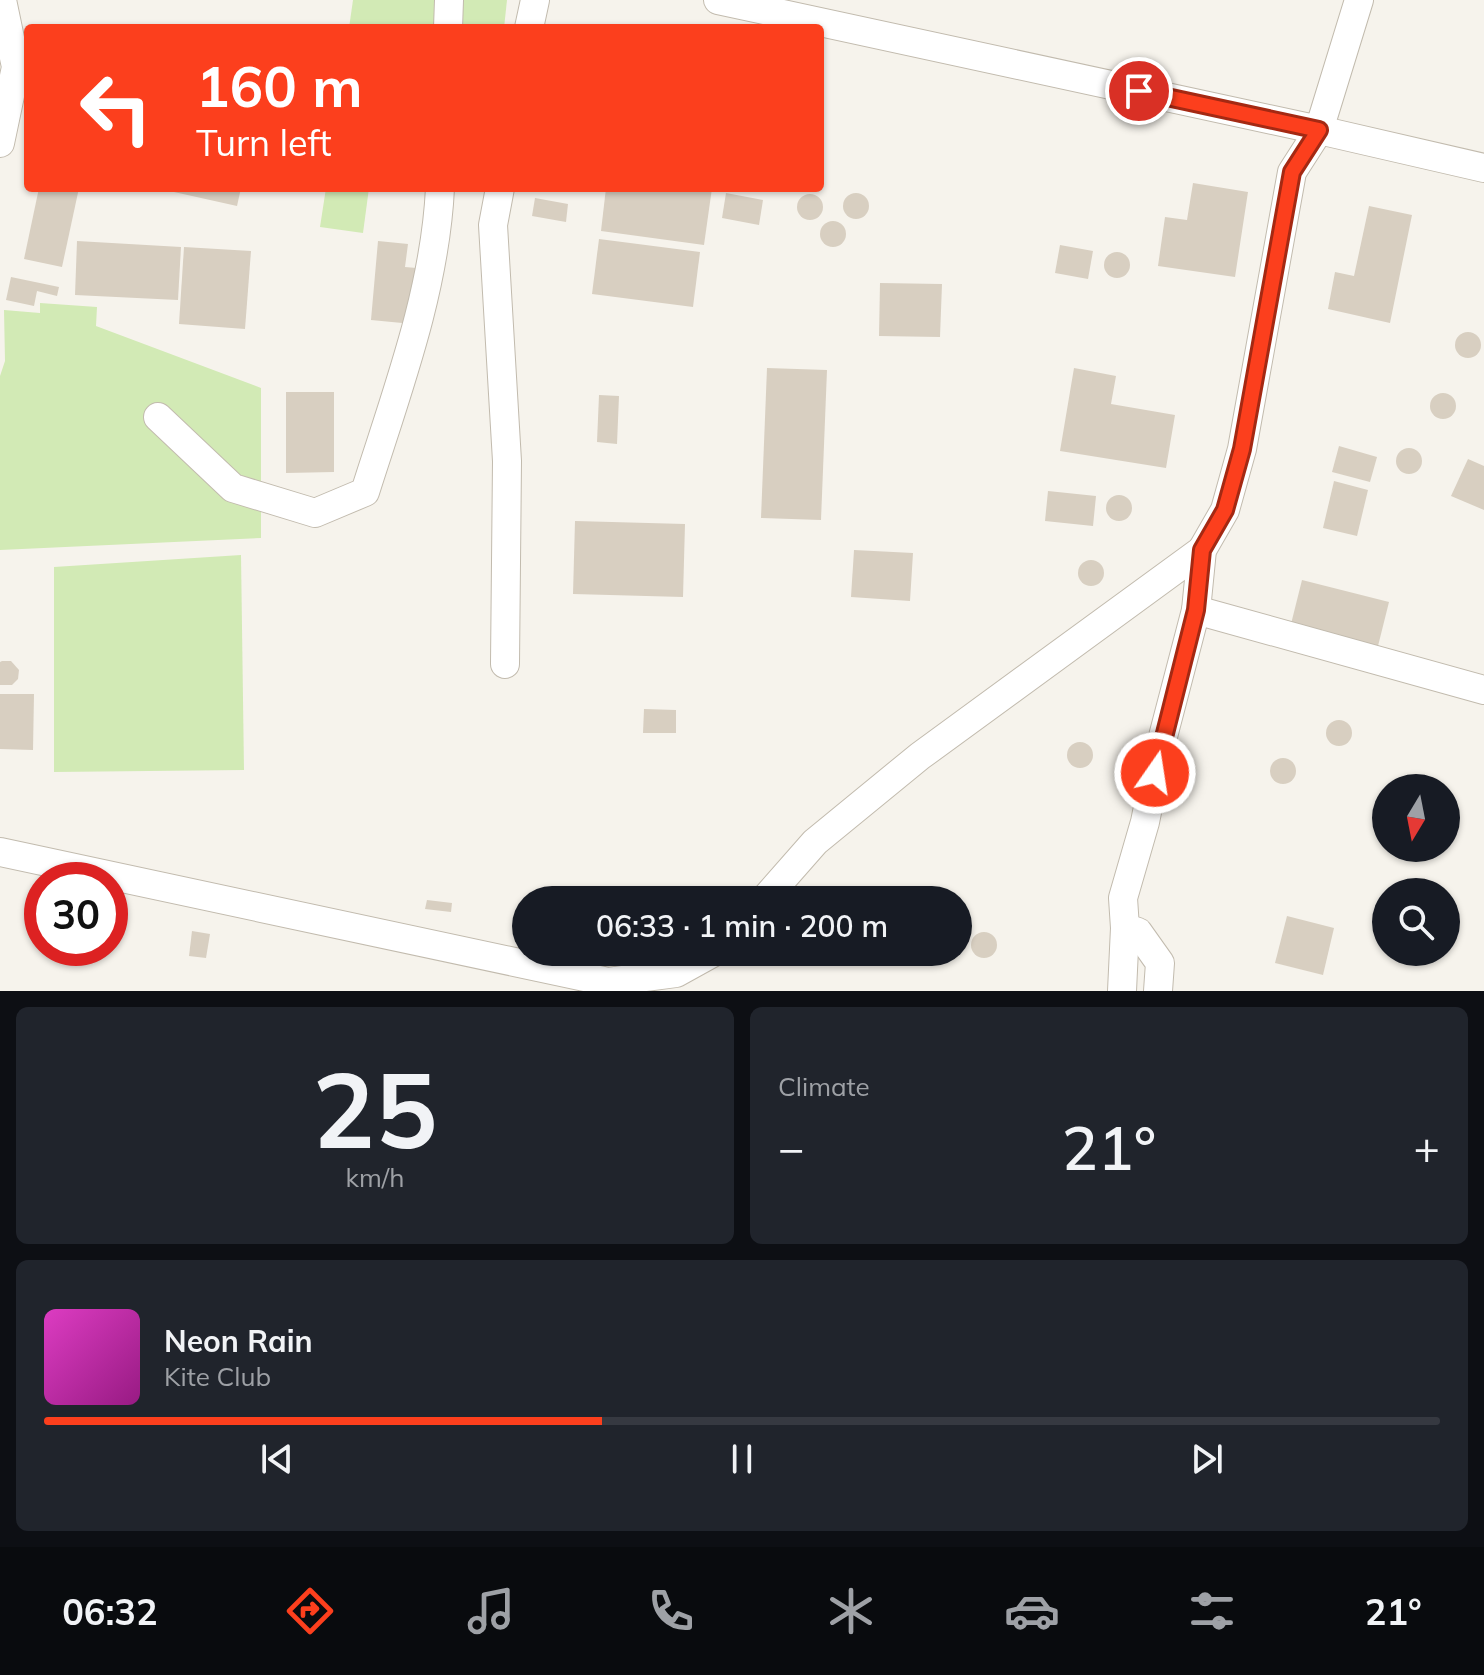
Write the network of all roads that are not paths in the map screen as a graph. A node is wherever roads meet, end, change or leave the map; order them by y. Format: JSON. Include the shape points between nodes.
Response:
{"nodes":[{"id":1,"x":2,"y":0,"type":"edge"},
{"id":2,"x":449,"y":0,"type":"edge"},
{"id":3,"x":535,"y":0,"type":"edge"},
{"id":4,"x":718,"y":0,"type":"edge"},
{"id":5,"x":1359,"y":0,"type":"edge"},
{"id":6,"x":448,"y":24,"type":"edge"},
{"id":7,"x":530,"y":24,"type":"edge"},
{"id":8,"x":1319,"y":130,"type":"junction"},
{"id":9,"x":0,"y":143,"type":"edge"},
{"id":10,"x":1484,"y":168,"type":"edge"},
{"id":11,"x":440,"y":192,"type":"edge"},
{"id":12,"x":499,"y":192,"type":"edge"},
{"id":13,"x":158,"y":417,"type":"dead end"},
{"id":14,"x":1202,"y":550,"type":"junction"},
{"id":15,"x":1196,"y":610,"type":"junction"},
{"id":16,"x":505,"y":664,"type":"dead end"},
{"id":17,"x":1484,"y":690,"type":"edge"},
{"id":18,"x":0,"y":852,"type":"edge"},
{"id":19,"x":776,"y":886,"type":"edge"},
{"id":20,"x":1125,"y":928,"type":"junction"},
{"id":21,"x":512,"y":961,"type":"edge"},
{"id":22,"x":533,"y":966,"type":"edge"},
{"id":23,"x":689,"y":966,"type":"edge"},
{"id":24,"x":1122,"y":991,"type":"edge"},
{"id":25,"x":1158,"y":991,"type":"edge"}],
"edges":[{"from":1,"to":9,"type":"street","via":[[16,67]]},
{"from":2,"to":6,"type":"street"},
{"from":3,"to":7,"type":"street"},
{"from":4,"to":8,"type":"street"},
{"from":5,"to":8,"type":"street"},
{"from":8,"to":10,"type":"street"},
{"from":8,"to":14,"type":"street","via":[[1292,172],[1242,449],[1225,510]]},
{"from":11,"to":13,"type":"street","via":[[438,235],[406,363],[365,492],[315,513],[233,488]]},
{"from":12,"to":16,"type":"street","via":[[493,225],[507,461]]},
{"from":14,"to":15,"type":"street"},
{"from":14,"to":19,"type":"street","via":[[920,756],[815,842]]},
{"from":15,"to":17,"type":"street"},
{"from":15,"to":20,"type":"street","via":[[1123,898]]},
{"from":18,"to":21,"type":"street"},
{"from":20,"to":24,"type":"street"},
{"from":20,"to":25,"type":"street","via":[[1138,932],[1160,963]]},
{"from":22,"to":23,"type":"street","via":[[608,982],[676,973]]}]}
